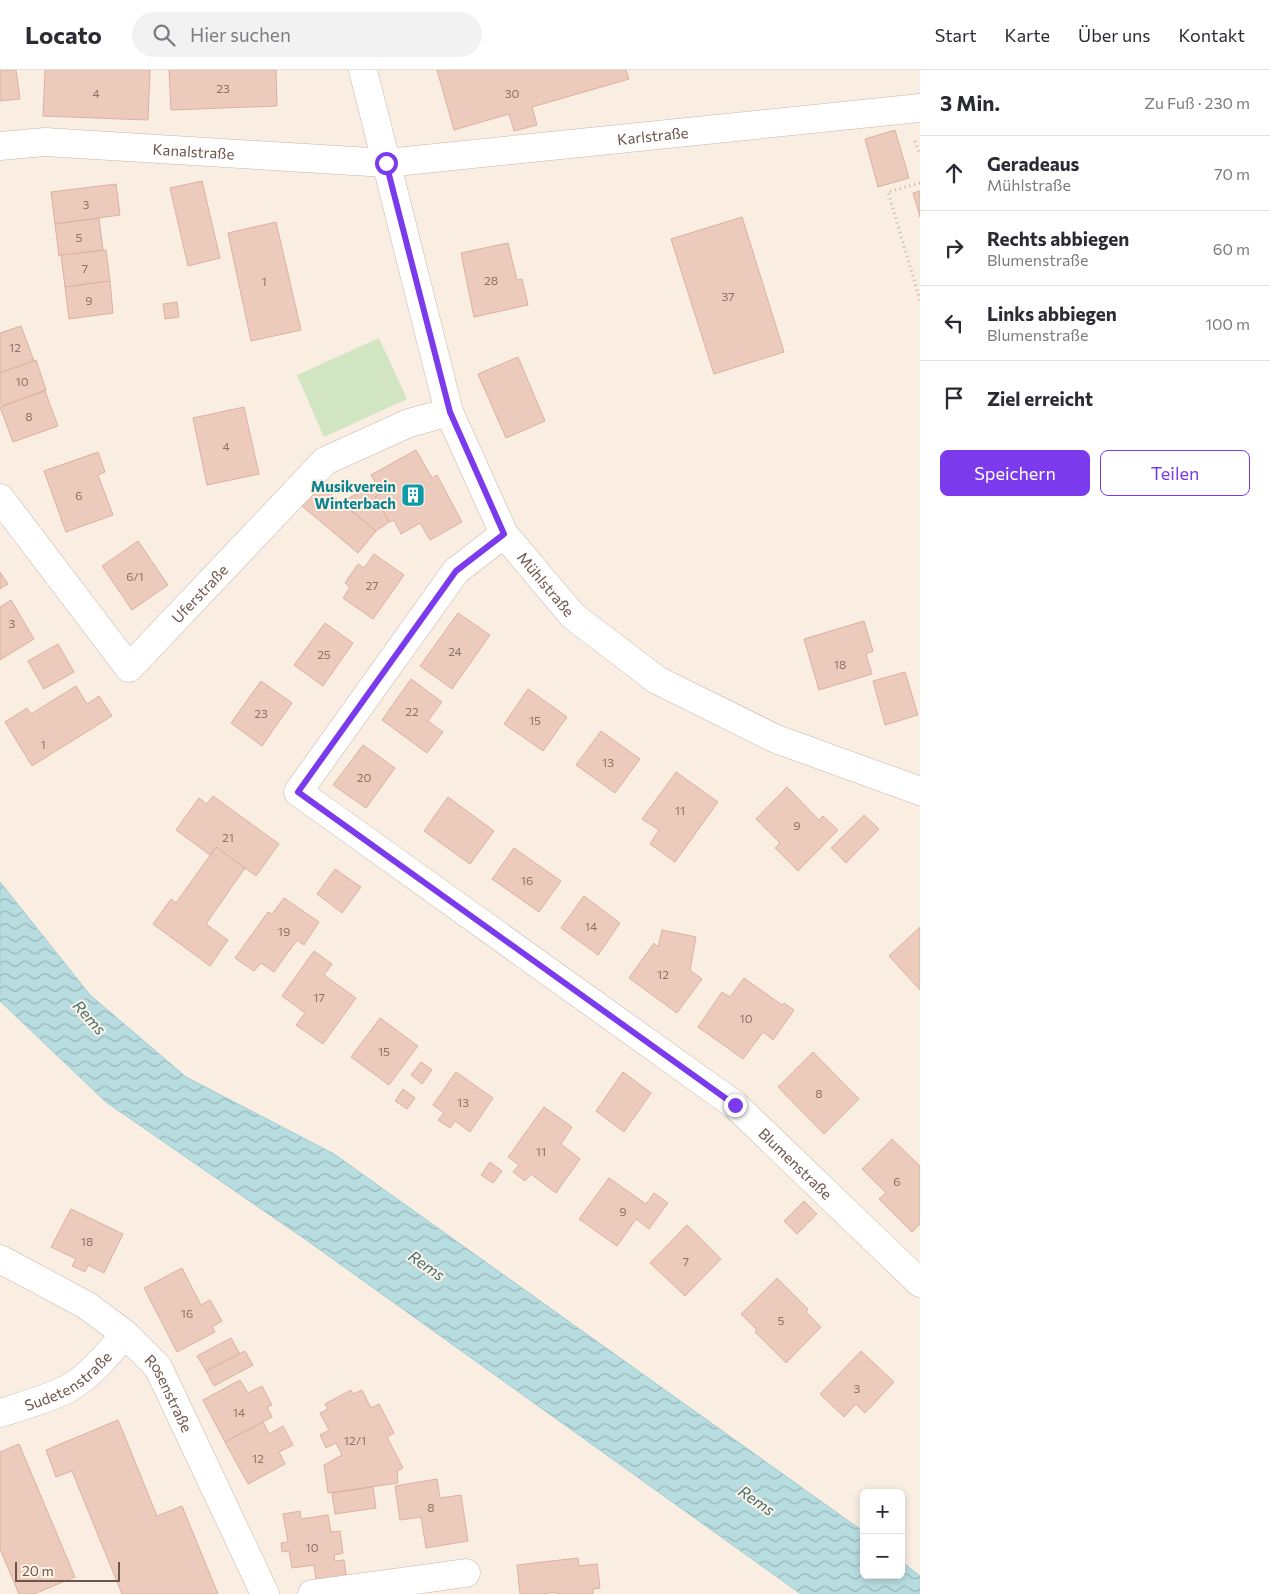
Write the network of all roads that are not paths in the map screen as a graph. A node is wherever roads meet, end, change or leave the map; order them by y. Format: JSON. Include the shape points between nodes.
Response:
{"nodes":[{"id":1,"x":362,"y":70,"type":"edge"},
{"id":2,"x":920,"y":108,"type":"edge"},
{"id":3,"x":0,"y":146,"type":"edge"},
{"id":4,"x":386,"y":163,"type":"junction"},
{"id":5,"x":450,"y":412,"type":"junction"},
{"id":6,"x":0,"y":498,"type":"edge"},
{"id":7,"x":504,"y":534,"type":"junction"},
{"id":8,"x":920,"y":791,"type":"edge"},
{"id":9,"x":0,"y":1258,"type":"edge"},
{"id":10,"x":920,"y":1283,"type":"edge"},
{"id":11,"x":125,"y":1334,"type":"junction"},
{"id":12,"x":0,"y":1413,"type":"edge"},
{"id":13,"x":466,"y":1573,"type":"dead end"},
{"id":14,"x":265,"y":1594,"type":"edge"},
{"id":15,"x":312,"y":1594,"type":"edge"}],
"edges":[{"from":1,"to":4,"type":"street","name":"Mühlstraße"},
{"from":2,"to":4,"type":"street","name":"Karlstraße"},
{"from":3,"to":4,"type":"street","name":"Kanalstraße","via":[[45,142]]},
{"from":4,"to":5,"type":"street","name":"Mühlstraße"},
{"from":5,"to":6,"type":"street","name":"Uferstraße","via":[[409,423],[326,461],[129,668]]},
{"from":5,"to":7,"type":"street","name":"Mühlstraße"},
{"from":7,"to":8,"type":"street","name":"Mühlstraße","via":[[573,616],[657,680],[776,740]]},
{"from":7,"to":10,"type":"street","name":"Blumenstraße","via":[[456,571],[298,792],[735,1105]]},
{"from":9,"to":11,"type":"street","name":"Rosenstraße","via":[[86,1305]]},
{"from":11,"to":12,"type":"street","name":"Sudetenstraße","via":[[99,1364],[71,1387]]},
{"from":11,"to":14,"type":"street","name":"Rosenstraße","via":[[158,1367]]},
{"from":13,"to":15,"type":"street"}]}
